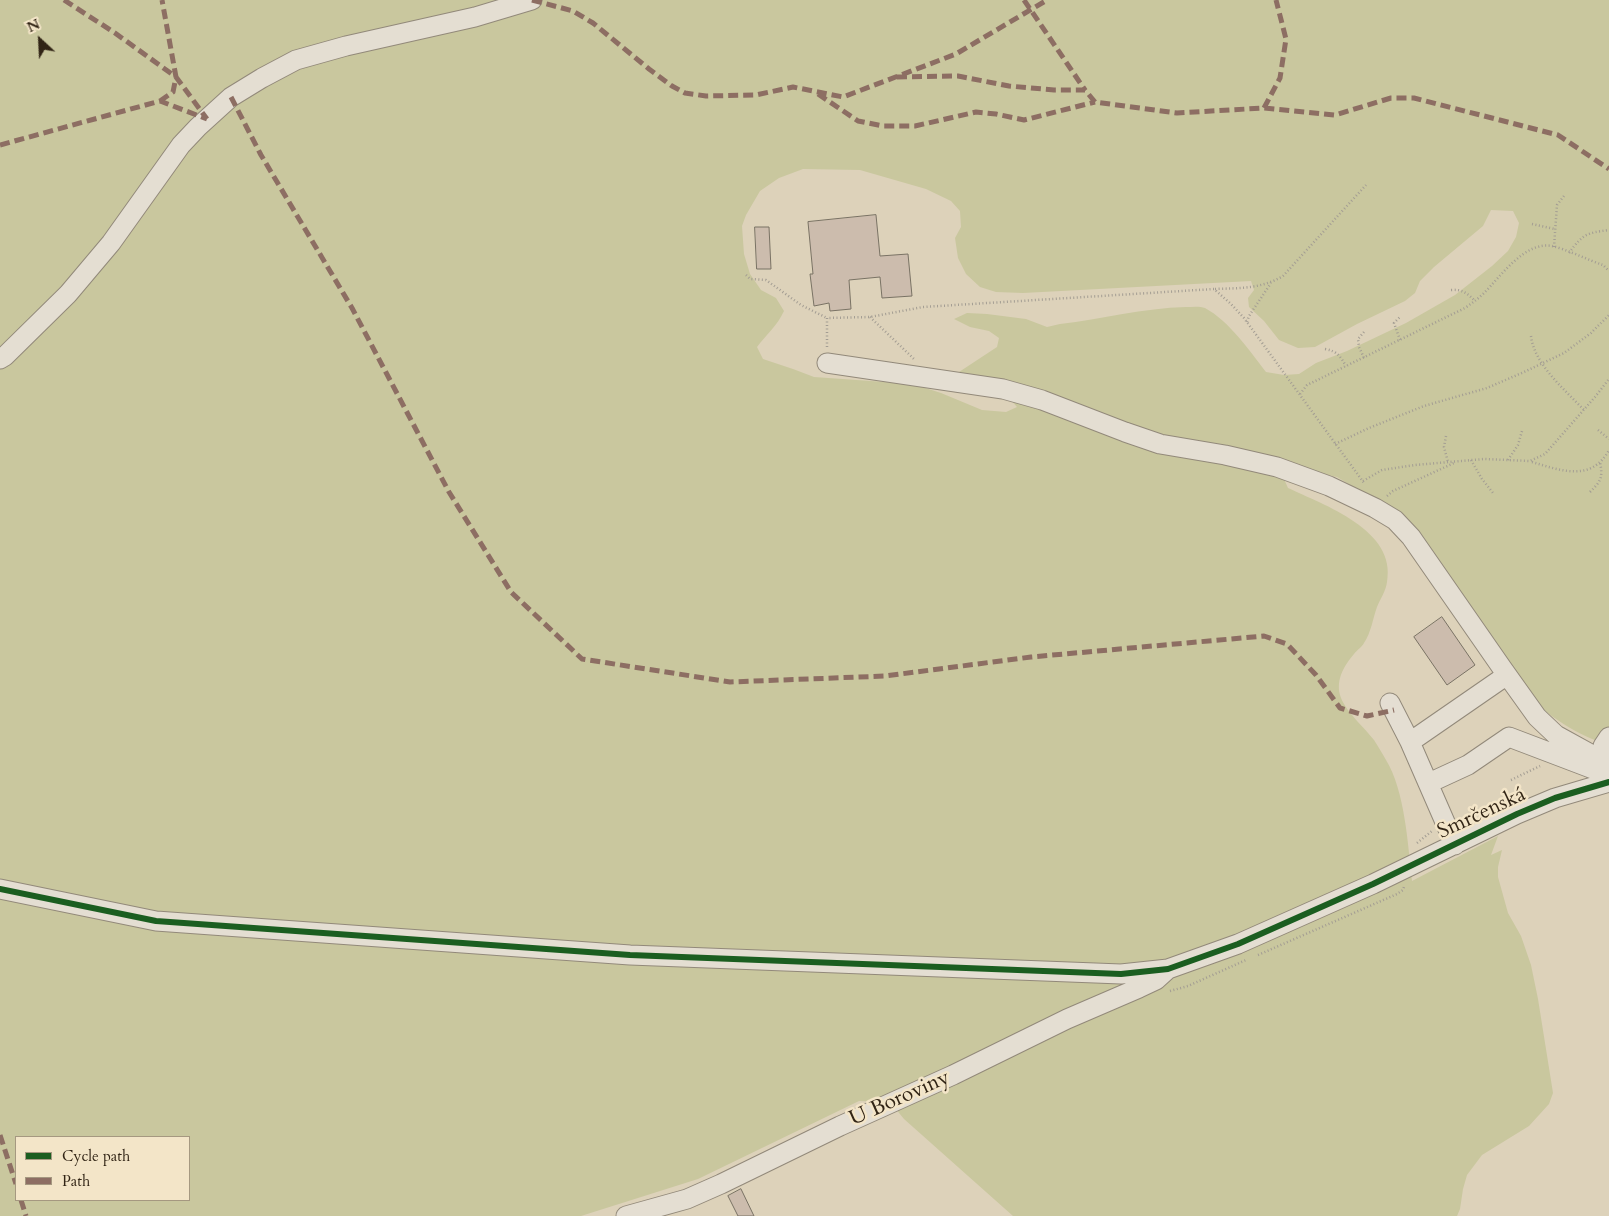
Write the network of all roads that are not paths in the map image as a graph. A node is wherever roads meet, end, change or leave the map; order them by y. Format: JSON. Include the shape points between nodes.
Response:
{"nodes":[{"id":1,"x":532,"y":0,"type":"edge"},
{"id":2,"x":0,"y":359,"type":"edge"},
{"id":3,"x":827,"y":363,"type":"road end"},
{"id":4,"x":1507,"y":675,"type":"junction"},
{"id":5,"x":1390,"y":703,"type":"dead end"},
{"id":6,"x":1609,"y":737,"type":"edge"},
{"id":7,"x":1410,"y":742,"type":"junction"},
{"id":8,"x":1608,"y":768,"type":"edge"},
{"id":9,"x":1609,"y":782,"type":"edge"},
{"id":10,"x":1429,"y":783,"type":"junction"},
{"id":11,"x":1454,"y":844,"type":"junction"},
{"id":12,"x":0,"y":889,"type":"edge"},
{"id":13,"x":1168,"y":969,"type":"junction"},
{"id":14,"x":626,"y":1216,"type":"edge"}],
"edges":[{"from":1,"to":2,"type":"street","via":[[296,60],[231,97],[181,145],[111,243],[68,294]]},
{"from":3,"to":4,"type":"street","via":[[1004,389],[1160,444],[1277,467],[1329,486],[1395,520],[1411,537]]},
{"from":4,"to":7,"type":"street"},
{"from":4,"to":8,"type":"street","via":[[1537,716],[1556,735]]},
{"from":5,"to":7,"type":"street"},
{"from":6,"to":8,"type":"street","via":[[1603,746]]},
{"from":7,"to":10,"type":"street"},
{"from":8,"to":10,"type":"street","via":[[1509,737],[1468,765]]},
{"from":9,"to":11,"type":"street","name":"Smrčenská","via":[[1556,798]]},
{"from":10,"to":11,"type":"street"},
{"from":11,"to":13,"type":"street","name":"Smrčenská","via":[[1238,944]]},
{"from":12,"to":13,"type":"street","via":[[156,921],[620,954],[1121,974]]},
{"from":13,"to":14,"type":"street","name":"U Boroviny","via":[[1156,980],[721,1184],[687,1199]]}]}
